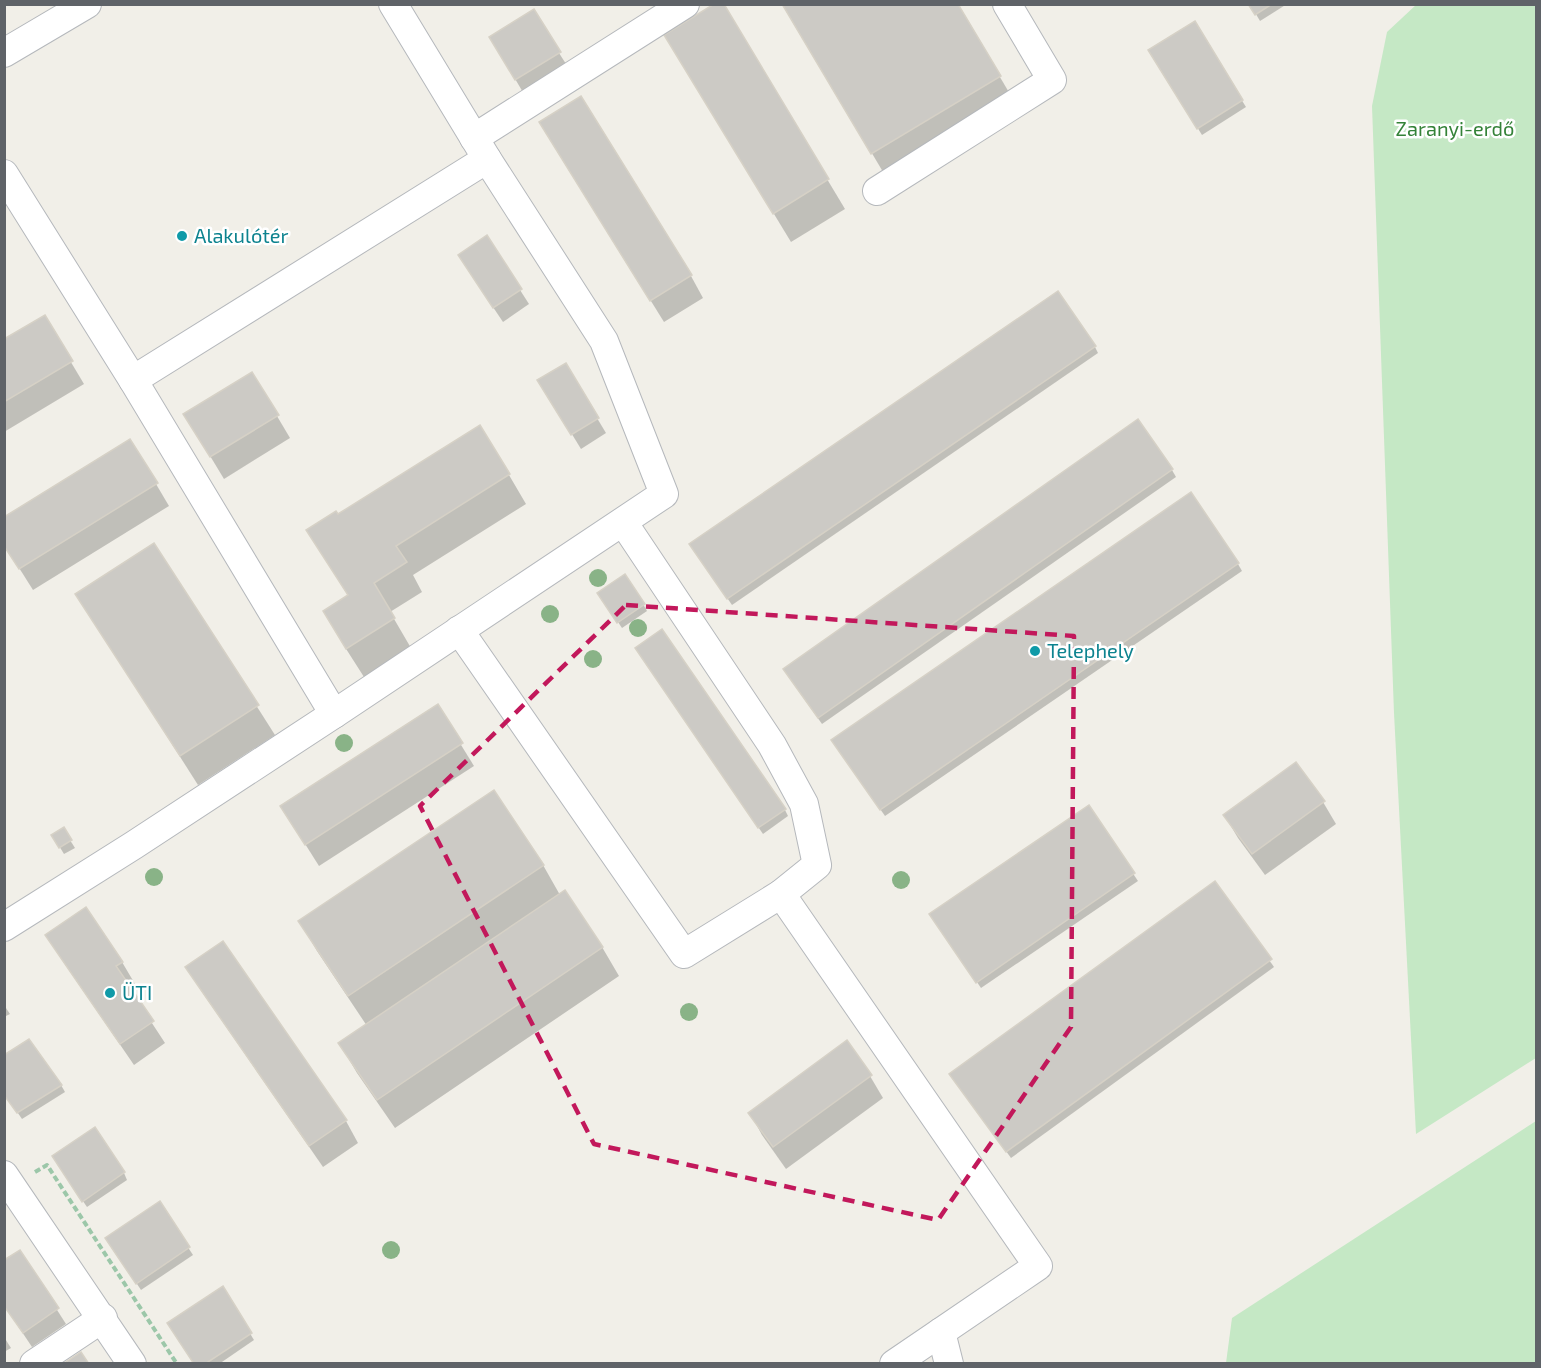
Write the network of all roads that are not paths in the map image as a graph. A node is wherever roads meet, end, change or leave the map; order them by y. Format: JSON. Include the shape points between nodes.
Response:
{"nodes":[{"id":1,"x":87,"y":4,"type":"edge"},
{"id":2,"x":393,"y":4,"type":"edge"},
{"id":3,"x":685,"y":4,"type":"edge"},
{"id":4,"x":1007,"y":4,"type":"edge"},
{"id":5,"x":4,"y":53,"type":"edge"},
{"id":6,"x":481,"y":149,"type":"junction"},
{"id":7,"x":4,"y":174,"type":"edge"},
{"id":8,"x":877,"y":191,"type":"dead end"},
{"id":9,"x":133,"y":380,"type":"junction"},
{"id":10,"x":622,"y":522,"type":"junction"},
{"id":11,"x":459,"y":630,"type":"junction"},
{"id":12,"x":334,"y":714,"type":"junction"},
{"id":13,"x":781,"y":894,"type":"junction"},
{"id":14,"x":4,"y":927,"type":"edge"},
{"id":15,"x":8,"y":1181,"type":"edge"},
{"id":16,"x":103,"y":1318,"type":"junction"},
{"id":17,"x":941,"y":1332,"type":"junction"},
{"id":18,"x":34,"y":1364,"type":"edge"},
{"id":19,"x":132,"y":1364,"type":"edge"},
{"id":20,"x":894,"y":1364,"type":"edge"},
{"id":21,"x":949,"y":1364,"type":"edge"}],
"edges":[{"from":1,"to":5,"type":"street"},
{"from":2,"to":6,"type":"street"},
{"from":3,"to":6,"type":"street"},
{"from":4,"to":8,"type":"street","via":[[1052,80]]},
{"from":6,"to":9,"type":"street"},
{"from":6,"to":10,"type":"street","via":[[604,341],[664,494]]},
{"from":7,"to":9,"type":"street"},
{"from":9,"to":12,"type":"street"},
{"from":10,"to":11,"type":"street"},
{"from":10,"to":13,"type":"street","via":[[772,746],[804,804],[817,865]]},
{"from":11,"to":12,"type":"street"},
{"from":11,"to":13,"type":"street","via":[[684,954]]},
{"from":12,"to":14,"type":"street"},
{"from":13,"to":17,"type":"street","via":[[1038,1266]]},
{"from":15,"to":16,"type":"street"},
{"from":16,"to":18,"type":"street"},
{"from":16,"to":19,"type":"street"},
{"from":17,"to":20,"type":"street"},
{"from":17,"to":21,"type":"street"}]}
